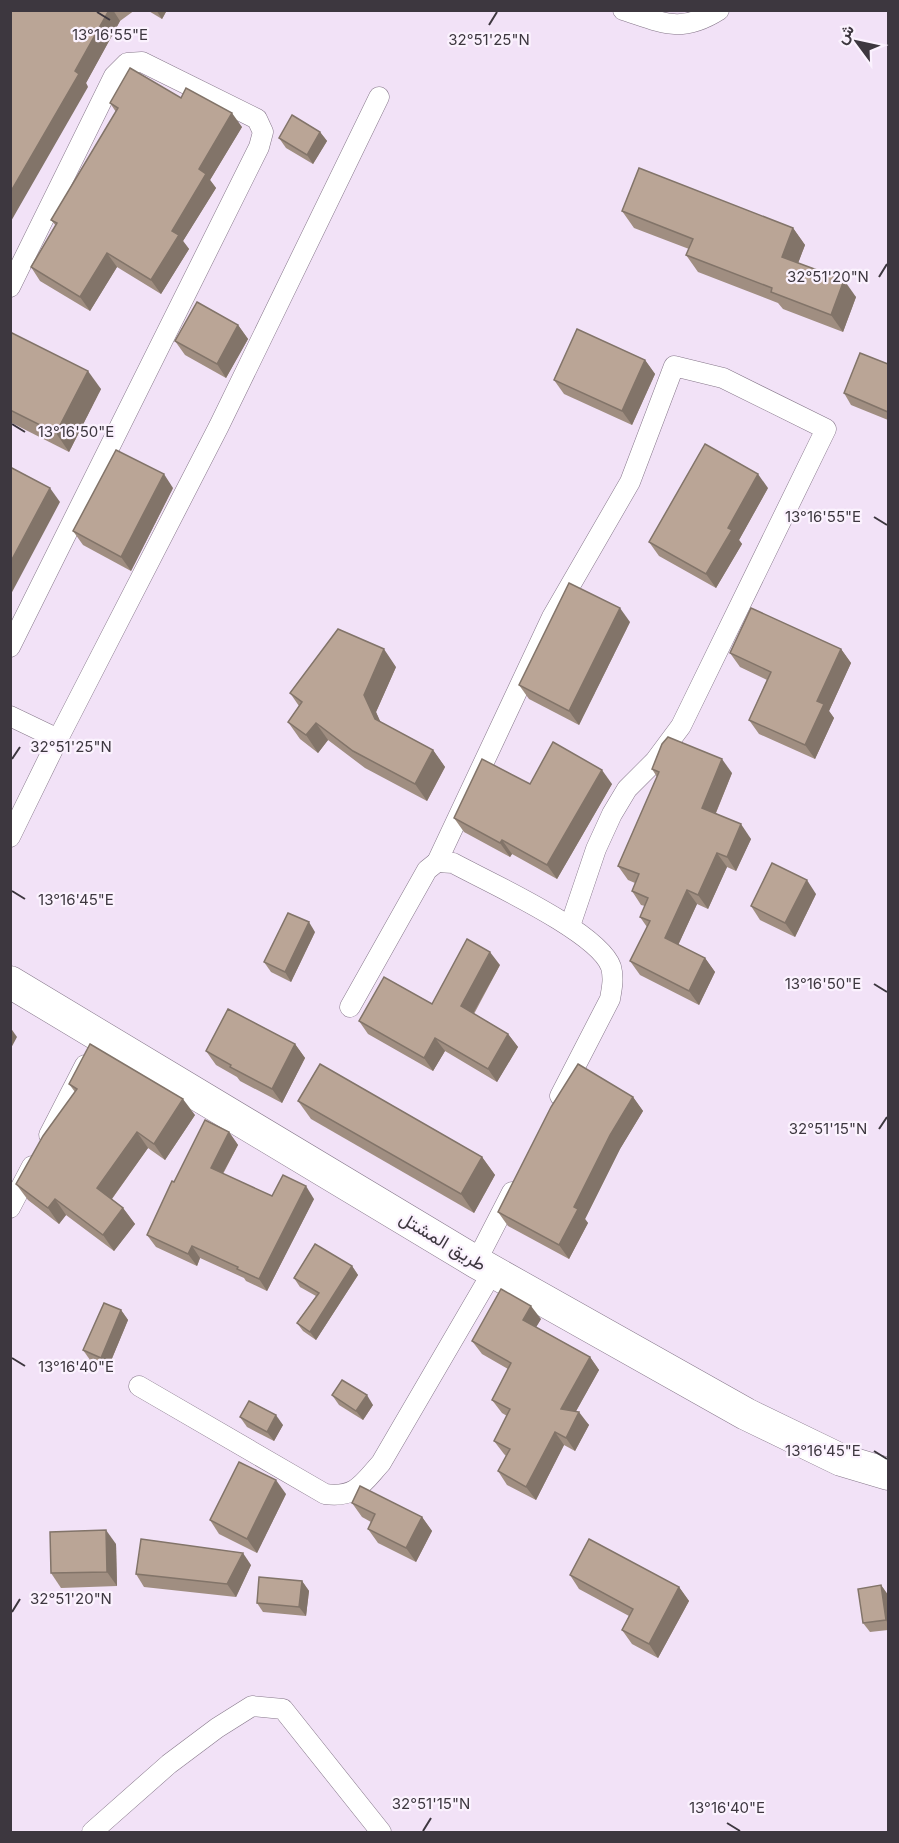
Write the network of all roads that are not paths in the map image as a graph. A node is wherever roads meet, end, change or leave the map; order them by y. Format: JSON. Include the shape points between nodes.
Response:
{"nodes":[{"id":1,"x":623,"y":10,"type":"edge"},
{"id":2,"x":719,"y":10,"type":"edge"},
{"id":3,"x":379,"y":98,"type":"dead end"},
{"id":4,"x":10,"y":287,"type":"edge"},
{"id":5,"x":10,"y":647,"type":"edge"},
{"id":6,"x":10,"y":716,"type":"edge"},
{"id":7,"x":58,"y":739,"type":"junction"},
{"id":8,"x":10,"y":837,"type":"edge"},
{"id":9,"x":437,"y":862,"type":"junction"},
{"id":10,"x":570,"y":926,"type":"junction"},
{"id":11,"x":10,"y":982,"type":"edge"},
{"id":12,"x":350,"y":1007,"type":"dead end"},
{"id":13,"x":100,"y":1036,"type":"junction"},
{"id":14,"x":551,"y":1115,"type":"edge"},
{"id":15,"x":519,"y":1178,"type":"edge"},
{"id":16,"x":10,"y":1208,"type":"edge"},
{"id":17,"x":485,"y":1267,"type":"junction"},
{"id":18,"x":139,"y":1386,"type":"dead end"},
{"id":19,"x":888,"y":1474,"type":"edge"},
{"id":20,"x":378,"y":1832,"type":"edge"},
{"id":21,"x":92,"y":1833,"type":"edge"}],
"edges":[{"from":1,"to":2,"type":"street","via":[[672,25],[701,21]]},
{"from":3,"to":7,"type":"street","via":[[219,426]]},
{"from":4,"to":5,"type":"street","via":[[114,76],[127,63],[142,62],[257,118],[263,132],[259,147]]},
{"from":6,"to":7,"type":"street"},
{"from":7,"to":8,"type":"street"},
{"from":9,"to":10,"type":"street","via":[[453,863]]},
{"from":9,"to":10,"type":"street","via":[[552,617],[630,482],[675,366],[723,378],[826,429],[681,726],[655,761],[627,789],[612,814]]},
{"from":9,"to":12,"type":"street","via":[[427,870]]},
{"from":10,"to":14,"type":"street","via":[[601,949],[613,982],[610,999]]},
{"from":11,"to":13,"type":"main road","name":"طريق المشتل"},
{"from":13,"to":16,"type":"street"},
{"from":13,"to":17,"type":"main road","name":"طريق المشتل"},
{"from":15,"to":17,"type":"street"},
{"from":17,"to":18,"type":"street","via":[[381,1463],[357,1490],[340,1496],[325,1494]]},
{"from":17,"to":19,"type":"main road","name":"طريق المشتل","via":[[746,1414],[842,1460]]},
{"from":20,"to":21,"type":"street","via":[[283,1709],[252,1706],[169,1764]]}]}
